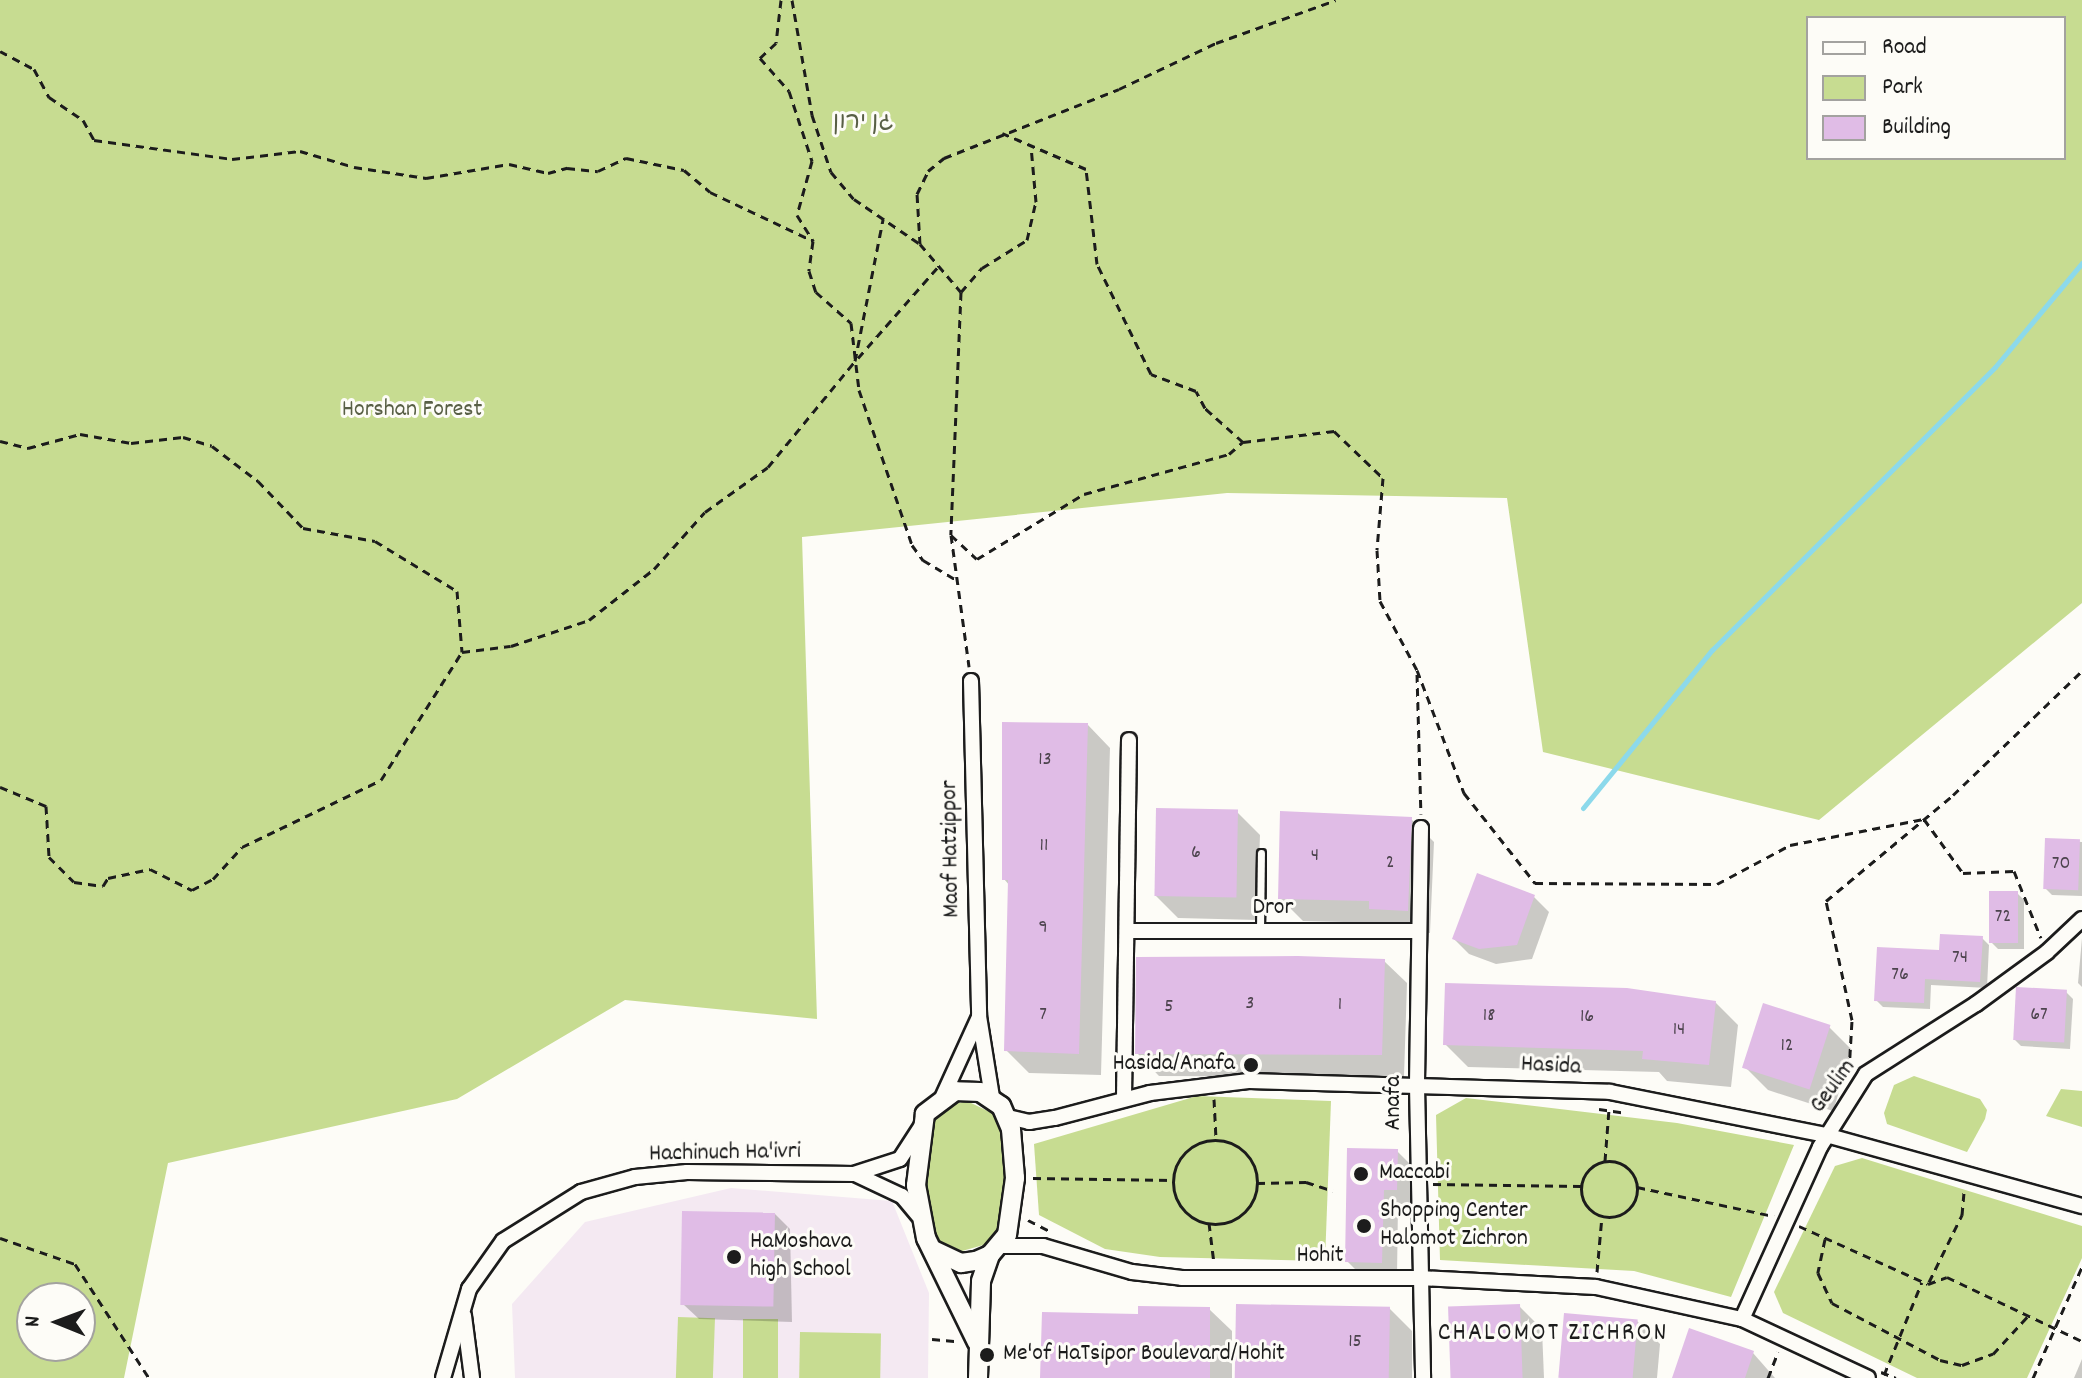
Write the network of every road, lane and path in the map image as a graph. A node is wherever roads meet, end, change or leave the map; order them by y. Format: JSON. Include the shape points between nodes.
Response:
{"nodes":[{"id":1,"x":781,"y":0,"type":"edge"},
{"id":2,"x":794,"y":0,"type":"edge"},
{"id":3,"x":1336,"y":0,"type":"edge"},
{"id":4,"x":0,"y":51,"type":"edge"},
{"id":5,"x":1002,"y":133,"type":"junction"},
{"id":6,"x":1031,"y":145,"type":"junction"},
{"id":7,"x":883,"y":219,"type":"junction"},
{"id":8,"x":813,"y":241,"type":"junction"},
{"id":9,"x":920,"y":244,"type":"junction"},
{"id":10,"x":937,"y":268,"type":"junction"},
{"id":11,"x":961,"y":292,"type":"junction"},
{"id":12,"x":855,"y":361,"type":"junction"},
{"id":13,"x":0,"y":441,"type":"edge"},
{"id":14,"x":1243,"y":442,"type":"junction"},
{"id":15,"x":951,"y":535,"type":"junction"},
{"id":16,"x":955,"y":579,"type":"junction"},
{"id":17,"x":462,"y":652,"type":"junction"},
{"id":18,"x":1417,"y":670,"type":"junction"},
{"id":19,"x":2082,"y":671,"type":"edge"},
{"id":20,"x":971,"y":681,"type":"joint"},
{"id":21,"x":1129,"y":740,"type":"dead end"},
{"id":22,"x":0,"y":787,"type":"edge"},
{"id":23,"x":1924,"y":819,"type":"junction"},
{"id":24,"x":1421,"y":828,"type":"joint"},
{"id":25,"x":1261,"y":853,"type":"dead end"},
{"id":26,"x":2082,"y":919,"type":"edge"},
{"id":27,"x":1127,"y":931,"type":"junction"},
{"id":28,"x":1260,"y":931,"type":"junction"},
{"id":29,"x":1419,"y":931,"type":"junction"},
{"id":30,"x":2047,"y":952,"type":"junction"},
{"id":31,"x":979,"y":1016,"type":"junction"},
{"id":32,"x":1213,"y":1083,"type":"junction"},
{"id":33,"x":1417,"y":1086,"type":"junction"},
{"id":34,"x":1610,"y":1092,"type":"junction"},
{"id":35,"x":943,"y":1096,"type":"junction"},
{"id":36,"x":992,"y":1097,"type":"junction"},
{"id":37,"x":1124,"y":1098,"type":"junction"},
{"id":38,"x":1847,"y":1099,"type":"junction"},
{"id":39,"x":1593,"y":1108,"type":"dead end"},
{"id":40,"x":1609,"y":1110,"type":"junction"},
{"id":41,"x":1640,"y":1115,"type":"dead end"},
{"id":42,"x":1008,"y":1117,"type":"junction"},
{"id":43,"x":921,"y":1127,"type":"junction"},
{"id":44,"x":1826,"y":1135,"type":"junction"},
{"id":45,"x":1216,"y":1139,"type":"junction"},
{"id":46,"x":1605,"y":1161,"type":"junction"},
{"id":47,"x":854,"y":1174,"type":"junction"},
{"id":48,"x":1969,"y":1175,"type":"junction"},
{"id":49,"x":1015,"y":1178,"type":"junction"},
{"id":50,"x":1173,"y":1180,"type":"junction"},
{"id":51,"x":1257,"y":1183,"type":"junction"},
{"id":52,"x":1418,"y":1184,"type":"junction"},
{"id":53,"x":1950,"y":1185,"type":"dead end"},
{"id":54,"x":1581,"y":1186,"type":"junction"},
{"id":55,"x":1637,"y":1187,"type":"junction"},
{"id":56,"x":1964,"y":1190,"type":"junction"},
{"id":57,"x":1333,"y":1191,"type":"dead end"},
{"id":58,"x":1979,"y":1194,"type":"dead end"},
{"id":59,"x":1026,"y":1205,"type":"dead end"},
{"id":60,"x":2082,"y":1206,"type":"edge"},
{"id":61,"x":918,"y":1215,"type":"junction"},
{"id":62,"x":1602,"y":1216,"type":"junction"},
{"id":63,"x":1026,"y":1219,"type":"dead end"},
{"id":64,"x":1787,"y":1219,"type":"junction"},
{"id":65,"x":1209,"y":1223,"type":"junction"},
{"id":66,"x":0,"y":1238,"type":"edge"},
{"id":67,"x":1825,"y":1239,"type":"junction"},
{"id":68,"x":933,"y":1250,"type":"junction"},
{"id":69,"x":995,"y":1250,"type":"junction"},
{"id":70,"x":2082,"y":1267,"type":"edge"},
{"id":71,"x":1419,"y":1278,"type":"junction"},
{"id":72,"x":1216,"y":1279,"type":"junction"},
{"id":73,"x":1922,"y":1281,"type":"junction"},
{"id":74,"x":1928,"y":1284,"type":"junction"},
{"id":75,"x":1596,"y":1287,"type":"junction"},
{"id":76,"x":463,"y":1311,"type":"junction"},
{"id":77,"x":2028,"y":1316,"type":"junction"},
{"id":78,"x":1742,"y":1319,"type":"junction"},
{"id":79,"x":2055,"y":1328,"type":"junction"},
{"id":80,"x":1783,"y":1338,"type":"junction"},
{"id":81,"x":932,"y":1339,"type":"dead end"},
{"id":82,"x":1897,"y":1339,"type":"junction"},
{"id":83,"x":2082,"y":1341,"type":"edge"},
{"id":84,"x":977,"y":1342,"type":"junction"},
{"id":85,"x":149,"y":1378,"type":"edge"},
{"id":86,"x":443,"y":1378,"type":"edge"},
{"id":87,"x":472,"y":1378,"type":"edge"},
{"id":88,"x":978,"y":1378,"type":"edge"},
{"id":89,"x":1423,"y":1378,"type":"edge"},
{"id":90,"x":1768,"y":1378,"type":"edge"},
{"id":91,"x":1868,"y":1378,"type":"edge"},
{"id":92,"x":1882,"y":1378,"type":"edge"},
{"id":93,"x":2033,"y":1378,"type":"edge"}],
"edges":[{"from":1,"to":8,"type":"path","via":[[776,43],[760,58],[789,91],[812,161],[797,215]]},
{"from":2,"to":7,"type":"path","via":[[812,115],[831,172],[854,199]]},
{"from":3,"to":5,"type":"path","via":[[1216,43],[1119,89]]},
{"from":4,"to":8,"type":"path","via":[[34,69],[49,97],[83,120],[94,140],[232,159],[300,151],[354,167],[426,178],[509,164],[548,173],[567,168],[598,171],[626,158],[684,170],[710,192]]},
{"from":5,"to":6,"type":"path"},
{"from":5,"to":9,"type":"path","via":[[928,171],[917,194]]},
{"from":6,"to":11,"type":"path","via":[[1036,202],[1027,240],[982,268]]},
{"from":6,"to":14,"type":"path","via":[[1086,169],[1097,264],[1151,374],[1196,391],[1205,408]]},
{"from":7,"to":9,"type":"path"},
{"from":7,"to":12,"type":"path"},
{"from":8,"to":12,"type":"path","via":[[809,271],[816,292],[851,323]]},
{"from":9,"to":10,"type":"path"},
{"from":10,"to":11,"type":"path"},
{"from":10,"to":12,"type":"path"},
{"from":11,"to":15,"type":"path"},
{"from":12,"to":16,"type":"path","via":[[859,390],[912,545],[923,560]]},
{"from":12,"to":17,"type":"path","via":[[768,467],[705,512],[654,569],[612,603],[589,620],[544,636]]},
{"from":13,"to":17,"type":"path","via":[[28,448],[80,434],[131,443],[183,437],[212,446],[258,481],[303,528],[375,541],[457,591]]},
{"from":14,"to":15,"type":"path","via":[[1229,454],[1084,494],[977,559]]},
{"from":14,"to":18,"type":"path","via":[[1334,431],[1383,478],[1377,550],[1380,601]]},
{"from":15,"to":16,"type":"path"},
{"from":16,"to":20,"type":"path"},
{"from":17,"to":22,"type":"path","via":[[381,780],[242,847],[213,879],[192,890],[150,869],[108,878],[94,887],[61,872],[49,857],[46,806]]},
{"from":18,"to":23,"type":"path","via":[[1464,793],[1535,883],[1717,884],[1790,845]]},
{"from":18,"to":24,"type":"path"},
{"from":19,"to":23,"type":"path"},
{"from":20,"to":31,"type":"street","name":"Maof Hatzippor"},
{"from":21,"to":27,"type":"street"},
{"from":23,"to":30,"type":"path","via":[[1963,873],[2014,871]]},
{"from":23,"to":38,"type":"path","via":[[1826,901],[1852,1020]]},
{"from":24,"to":29,"type":"street","name":"Anafa"},
{"from":25,"to":28,"type":"lane"},
{"from":26,"to":30,"type":"street","name":"Geulim"},
{"from":27,"to":28,"type":"street","name":"Dror"},
{"from":27,"to":37,"type":"street"},
{"from":28,"to":29,"type":"street","name":"Dror"},
{"from":29,"to":33,"type":"street","name":"Anafa"},
{"from":30,"to":38,"type":"street","name":"Geulim","via":[[1878,1065]]},
{"from":31,"to":35,"type":"street","name":"Maof Hatzippor"},
{"from":31,"to":36,"type":"street","name":"Maof Hatzippor"},
{"from":32,"to":33,"type":"street","name":"Hasida"},
{"from":32,"to":37,"type":"street","name":"Hasida"},
{"from":32,"to":45,"type":"path"},
{"from":33,"to":34,"type":"street","name":"Hasida"},
{"from":33,"to":52,"type":"street","name":"Anafa"},
{"from":34,"to":40,"type":"path"},
{"from":34,"to":44,"type":"street","name":"Hasida"},
{"from":35,"to":36,"type":"street","via":[[968,1090]]},
{"from":35,"to":43,"type":"street"},
{"from":36,"to":42,"type":"street"},
{"from":37,"to":42,"type":"street","name":"Hasida","via":[[1055,1118],[1029,1122]]},
{"from":38,"to":44,"type":"street","name":"Geulim"},
{"from":39,"to":40,"type":"path"},
{"from":40,"to":41,"type":"path"},
{"from":40,"to":46,"type":"path"},
{"from":42,"to":49,"type":"street"},
{"from":43,"to":47,"type":"street","name":"Hachinuch Ha'ivri","via":[[900,1159]]},
{"from":43,"to":61,"type":"street"},
{"from":44,"to":48,"type":"street","name":"Hasida"},
{"from":44,"to":64,"type":"street","name":"Geulim"},
{"from":45,"to":50,"type":"path","via":[[1182,1156]]},
{"from":45,"to":51,"type":"path","via":[[1250,1157]]},
{"from":46,"to":54,"type":"path","via":[[1589,1170]]},
{"from":46,"to":55,"type":"path","via":[[1629,1169]]},
{"from":47,"to":61,"type":"street","name":"Hachinuch Ha'ivri","via":[[902,1196]]},
{"from":47,"to":76,"type":"street","name":"Hachinuch Ha'ivri","via":[[687,1172],[635,1177],[581,1192],[503,1241],[469,1289]]},
{"from":48,"to":56,"type":"path"},
{"from":48,"to":60,"type":"street","name":"Hasida"},
{"from":49,"to":50,"type":"path"},
{"from":49,"to":69,"type":"street","via":[[1007,1235]]},
{"from":50,"to":65,"type":"path","via":[[1187,1213]]},
{"from":51,"to":57,"type":"path","via":[[1306,1182]]},
{"from":51,"to":65,"type":"path","via":[[1247,1209],[1223,1223]]},
{"from":52,"to":54,"type":"path"},
{"from":52,"to":71,"type":"street","name":"Anafa"},
{"from":53,"to":56,"type":"path"},
{"from":54,"to":62,"type":"path","via":[[1586,1205]]},
{"from":55,"to":62,"type":"path","via":[[1627,1210]]},
{"from":55,"to":64,"type":"path"},
{"from":56,"to":58,"type":"path"},
{"from":56,"to":74,"type":"path","via":[[1962,1215]]},
{"from":59,"to":63,"type":"path"},
{"from":61,"to":68,"type":"street"},
{"from":62,"to":75,"type":"path"},
{"from":64,"to":67,"type":"path"},
{"from":64,"to":78,"type":"street","name":"Geulim"},
{"from":65,"to":72,"type":"path"},
{"from":66,"to":85,"type":"path","via":[[75,1264]]},
{"from":67,"to":73,"type":"path"},
{"from":67,"to":82,"type":"path","via":[[1818,1273],[1832,1303]]},
{"from":68,"to":69,"type":"street","via":[[961,1263]]},
{"from":68,"to":84,"type":"street"},
{"from":69,"to":72,"type":"street","name":"Hohit","via":[[1043,1246],[1132,1272]]},
{"from":69,"to":84,"type":"street","via":[[981,1281]]},
{"from":70,"to":79,"type":"path"},
{"from":71,"to":72,"type":"street","name":"Hohit"},
{"from":71,"to":75,"type":"street","name":"Hohit"},
{"from":71,"to":89,"type":"street","name":"Anafa"},
{"from":73,"to":74,"type":"path"},
{"from":73,"to":82,"type":"path"},
{"from":74,"to":77,"type":"path","via":[[1947,1277]]},
{"from":75,"to":78,"type":"street","name":"Hohit"},
{"from":76,"to":86,"type":"street","name":"Hachinuch Ha'ivri"},
{"from":76,"to":87,"type":"street"},
{"from":77,"to":79,"type":"path"},
{"from":77,"to":82,"type":"path","via":[[1993,1354],[1962,1365]]},
{"from":78,"to":80,"type":"street","name":"Hohit"},
{"from":79,"to":83,"type":"path"},
{"from":79,"to":93,"type":"path"},
{"from":80,"to":90,"type":"path"},
{"from":80,"to":91,"type":"street","name":"Hohit"},
{"from":81,"to":84,"type":"path"},
{"from":82,"to":92,"type":"path"},
{"from":84,"to":88,"type":"street"}]}
